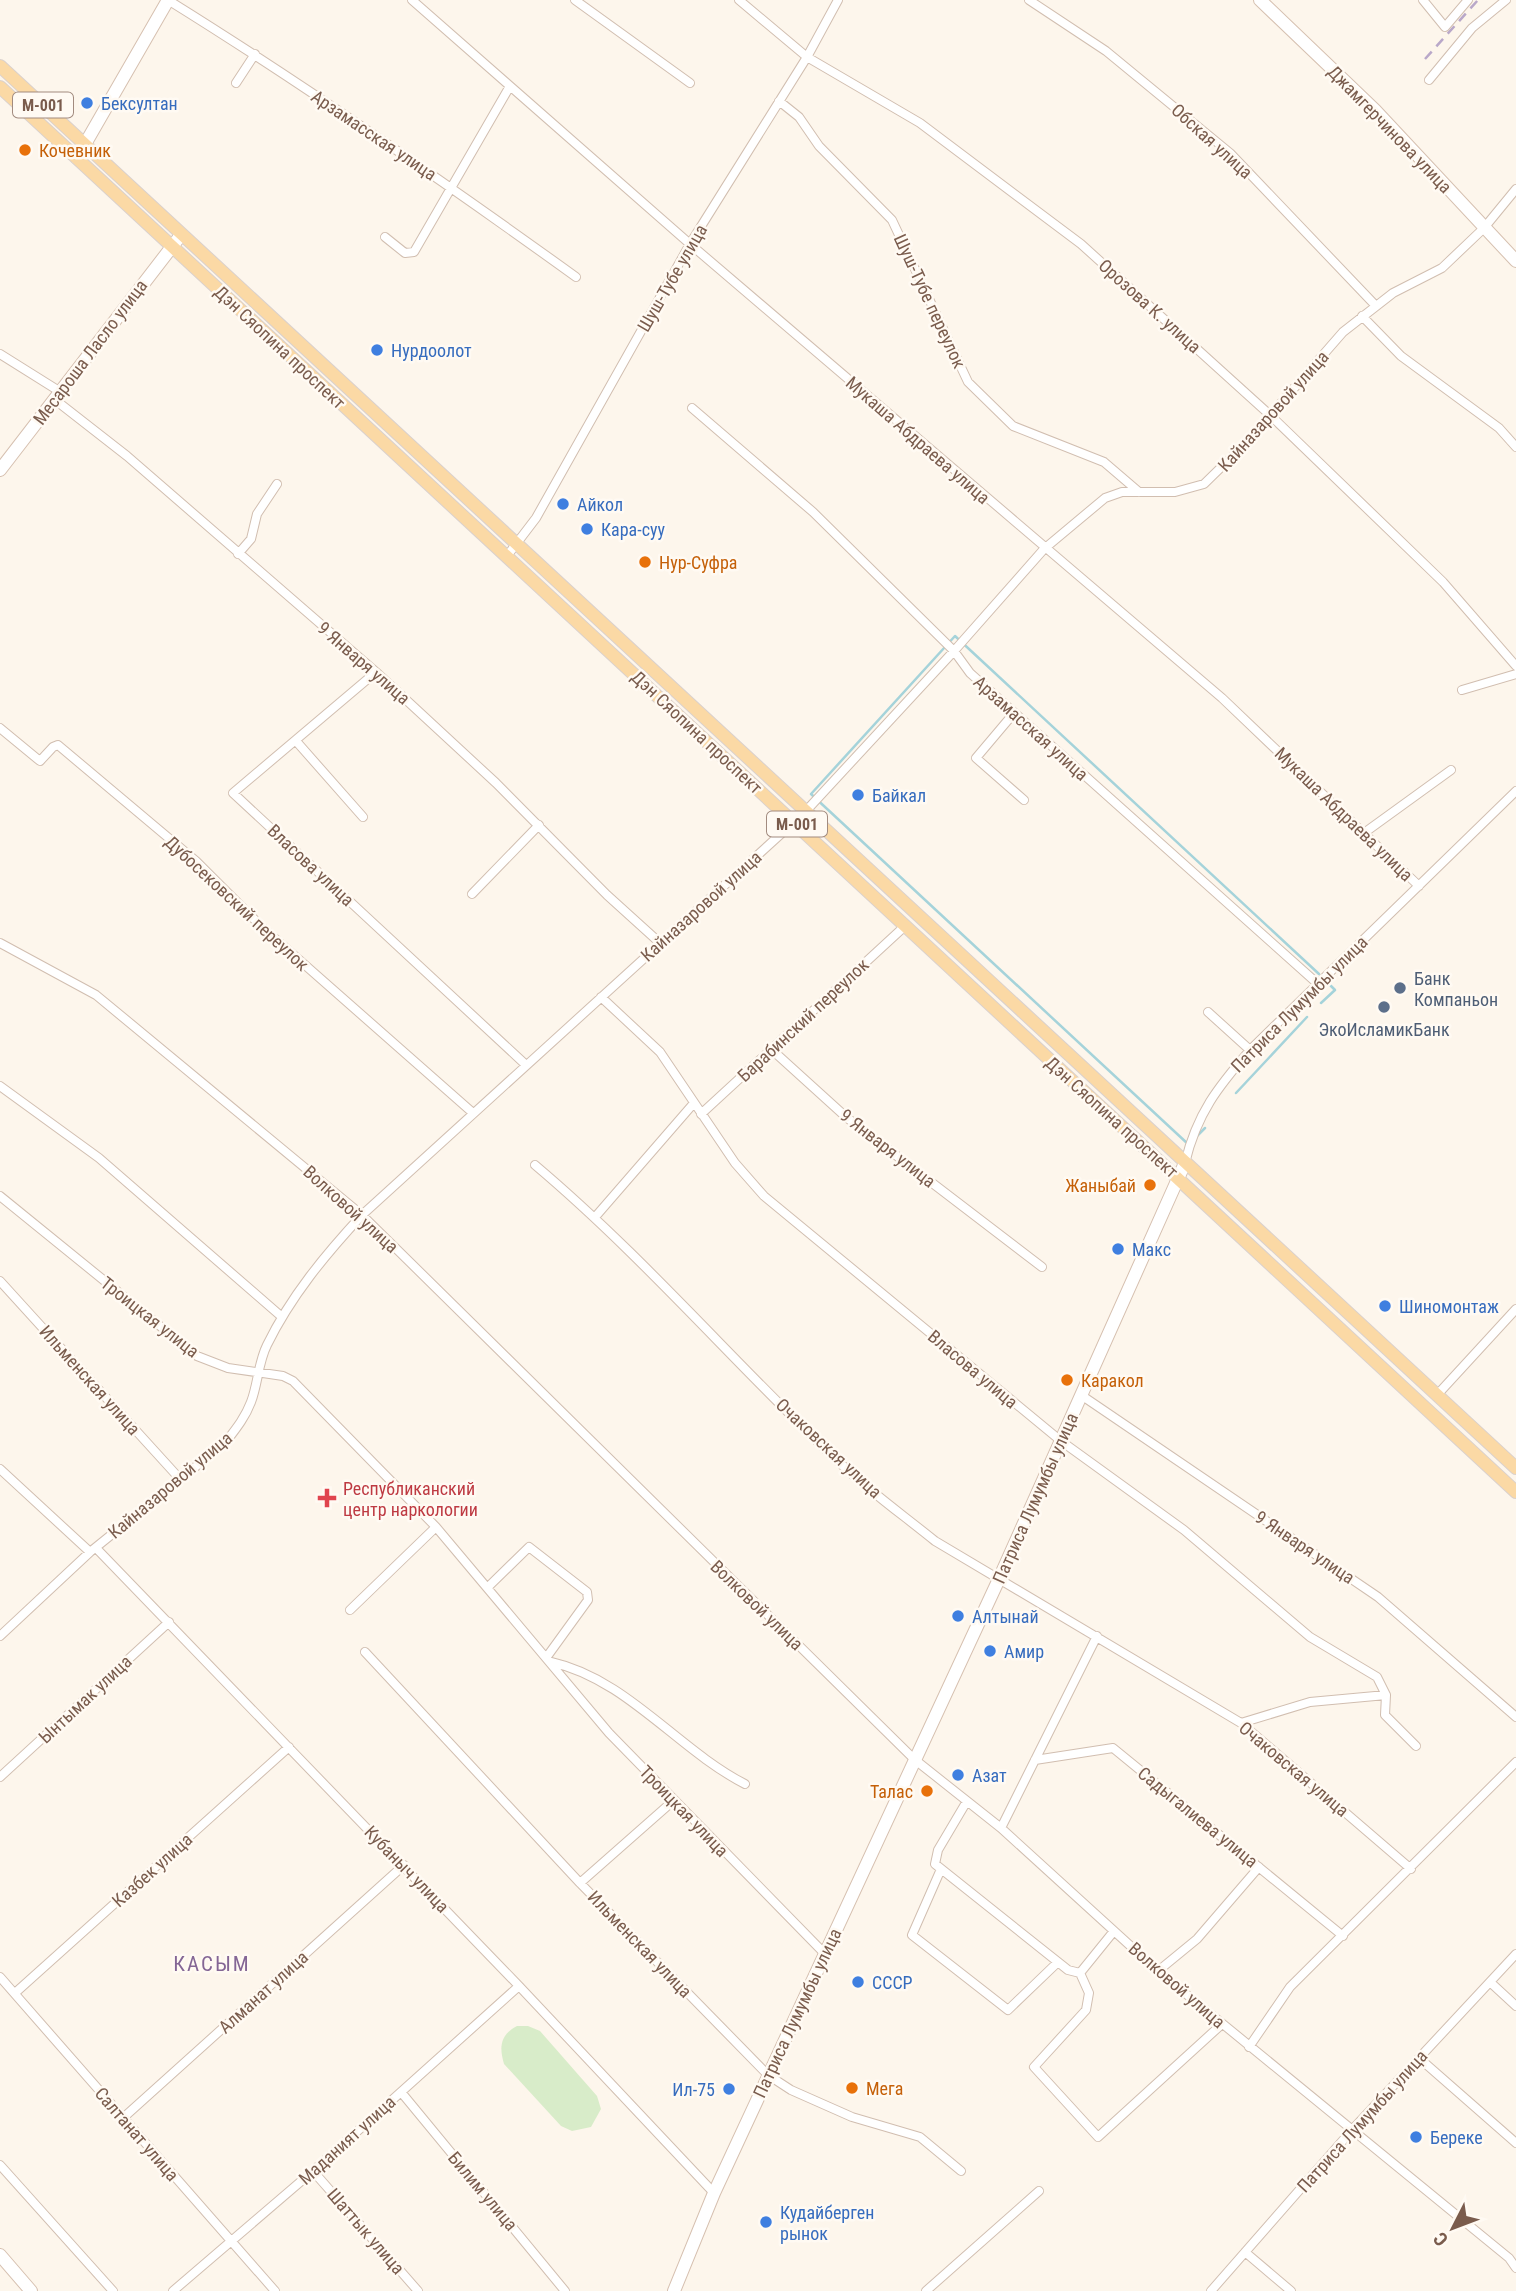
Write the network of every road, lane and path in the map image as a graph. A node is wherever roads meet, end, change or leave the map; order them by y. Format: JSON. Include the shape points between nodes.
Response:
{"nodes":[{"id":1,"x":168,"y":0,"type":"edge"},
{"id":2,"x":412,"y":0,"type":"edge"},
{"id":3,"x":575,"y":0,"type":"edge"},
{"id":4,"x":739,"y":0,"type":"edge"},
{"id":5,"x":838,"y":0,"type":"edge"},
{"id":6,"x":1029,"y":0,"type":"edge"},
{"id":7,"x":1260,"y":0,"type":"edge"},
{"id":8,"x":1423,"y":0,"type":"edge"},
{"id":9,"x":1468,"y":0,"type":"edge"},
{"id":10,"x":1506,"y":0,"type":"edge"},
{"id":11,"x":255,"y":54,"type":"junction"},
{"id":12,"x":807,"y":57,"type":"junction"},
{"id":13,"x":0,"y":66,"type":"edge"},
{"id":14,"x":1429,"y":80,"type":"dead end"},
{"id":15,"x":236,"y":83,"type":"dead end"},
{"id":16,"x":690,"y":83,"type":"dead end"},
{"id":17,"x":510,"y":86,"type":"junction"},
{"id":18,"x":0,"y":87,"type":"edge"},
{"id":19,"x":779,"y":101,"type":"junction"},
{"id":20,"x":85,"y":144,"type":"junction"},
{"id":21,"x":77,"y":158,"type":"junction"},
{"id":22,"x":452,"y":188,"type":"junction"},
{"id":23,"x":1516,"y":189,"type":"edge"},
{"id":24,"x":1484,"y":228,"type":"junction"},
{"id":25,"x":181,"y":235,"type":"junction"},
{"id":26,"x":385,"y":237,"type":"dead end"},
{"id":27,"x":690,"y":244,"type":"junction"},
{"id":28,"x":171,"y":247,"type":"junction"},
{"id":29,"x":1516,"y":261,"type":"edge"},
{"id":30,"x":576,"y":277,"type":"dead end"},
{"id":31,"x":1376,"y":306,"type":"junction"},
{"id":32,"x":1362,"y":316,"type":"junction"},
{"id":33,"x":0,"y":354,"type":"edge"},
{"id":34,"x":57,"y":395,"type":"junction"},
{"id":35,"x":692,"y":408,"type":"dead end"},
{"id":36,"x":1270,"y":415,"type":"junction"},
{"id":37,"x":1516,"y":447,"type":"edge"},
{"id":38,"x":0,"y":470,"type":"edge"},
{"id":39,"x":278,"y":484,"type":"dead end"},
{"id":40,"x":1139,"y":493,"type":"junction"},
{"id":41,"x":518,"y":544,"type":"junction"},
{"id":42,"x":1044,"y":549,"type":"junction"},
{"id":43,"x":238,"y":554,"type":"junction"},
{"id":44,"x":507,"y":556,"type":"junction"},
{"id":45,"x":954,"y":651,"type":"junction"},
{"id":46,"x":1516,"y":666,"type":"edge"},
{"id":47,"x":376,"y":671,"type":"junction"},
{"id":48,"x":1516,"y":674,"type":"edge"},
{"id":49,"x":1462,"y":690,"type":"dead end"},
{"id":50,"x":1014,"y":713,"type":"junction"},
{"id":51,"x":0,"y":728,"type":"edge"},
{"id":52,"x":296,"y":741,"type":"junction"},
{"id":53,"x":1451,"y":770,"type":"dead end"},
{"id":54,"x":1516,"y":791,"type":"edge"},
{"id":55,"x":1024,"y":800,"type":"dead end"},
{"id":56,"x":805,"y":812,"type":"junction"},
{"id":57,"x":363,"y":817,"type":"dead end"},
{"id":58,"x":794,"y":822,"type":"junction"},
{"id":59,"x":539,"y":825,"type":"junction"},
{"id":60,"x":1364,"y":833,"type":"junction"},
{"id":61,"x":1419,"y":886,"type":"junction"},
{"id":62,"x":471,"y":894,"type":"dead end"},
{"id":63,"x":905,"y":926,"type":"junction"},
{"id":64,"x":0,"y":943,"type":"edge"},
{"id":65,"x":660,"y":943,"type":"junction"},
{"id":66,"x":1318,"y":984,"type":"junction"},
{"id":67,"x":1004,"y":996,"type":"junction"},
{"id":68,"x":601,"y":997,"type":"junction"},
{"id":69,"x":993,"y":1008,"type":"junction"},
{"id":70,"x":1208,"y":1012,"type":"dead end"},
{"id":71,"x":771,"y":1049,"type":"junction"},
{"id":72,"x":1251,"y":1050,"type":"junction"},
{"id":73,"x":526,"y":1065,"type":"junction"},
{"id":74,"x":0,"y":1086,"type":"edge"},
{"id":75,"x":694,"y":1103,"type":"junction"},
{"id":76,"x":473,"y":1113,"type":"junction"},
{"id":77,"x":701,"y":1114,"type":"junction"},
{"id":78,"x":1185,"y":1163,"type":"junction"},
{"id":79,"x":535,"y":1165,"type":"dead end"},
{"id":80,"x":1178,"y":1178,"type":"junction"},
{"id":81,"x":0,"y":1196,"type":"edge"},
{"id":82,"x":362,"y":1215,"type":"junction"},
{"id":83,"x":596,"y":1216,"type":"junction"},
{"id":84,"x":1042,"y":1267,"type":"dead end"},
{"id":85,"x":0,"y":1281,"type":"edge"},
{"id":86,"x":1516,"y":1309,"type":"edge"},
{"id":87,"x":282,"y":1317,"type":"junction"},
{"id":88,"x":257,"y":1374,"type":"junction"},
{"id":89,"x":1081,"y":1395,"type":"junction"},
{"id":90,"x":1437,"y":1395,"type":"junction"},
{"id":91,"x":1061,"y":1441,"type":"junction"},
{"id":92,"x":1516,"y":1468,"type":"edge"},
{"id":93,"x":0,"y":1469,"type":"edge"},
{"id":94,"x":180,"y":1479,"type":"junction"},
{"id":95,"x":1516,"y":1492,"type":"edge"},
{"id":96,"x":436,"y":1527,"type":"junction"},
{"id":97,"x":93,"y":1550,"type":"junction"},
{"id":98,"x":999,"y":1579,"type":"junction"},
{"id":99,"x":488,"y":1587,"type":"junction"},
{"id":100,"x":350,"y":1610,"type":"dead end"},
{"id":101,"x":169,"y":1622,"type":"junction"},
{"id":102,"x":0,"y":1636,"type":"edge"},
{"id":103,"x":1097,"y":1636,"type":"junction"},
{"id":104,"x":365,"y":1652,"type":"dead end"},
{"id":105,"x":548,"y":1660,"type":"junction"},
{"id":106,"x":1386,"y":1695,"type":"junction"},
{"id":107,"x":1516,"y":1717,"type":"edge"},
{"id":108,"x":1241,"y":1723,"type":"junction"},
{"id":109,"x":1416,"y":1746,"type":"dead end"},
{"id":110,"x":289,"y":1747,"type":"junction"},
{"id":111,"x":914,"y":1759,"type":"junction"},
{"id":112,"x":1035,"y":1760,"type":"junction"},
{"id":113,"x":1516,"y":1762,"type":"edge"},
{"id":114,"x":0,"y":1777,"type":"edge"},
{"id":115,"x":745,"y":1784,"type":"dead end"},
{"id":116,"x":673,"y":1801,"type":"junction"},
{"id":117,"x":967,"y":1801,"type":"junction"},
{"id":118,"x":1001,"y":1828,"type":"junction"},
{"id":119,"x":404,"y":1865,"type":"junction"},
{"id":120,"x":1259,"y":1867,"type":"junction"},
{"id":121,"x":941,"y":1869,"type":"junction"},
{"id":122,"x":1411,"y":1869,"type":"junction"},
{"id":123,"x":580,"y":1883,"type":"junction"},
{"id":124,"x":1114,"y":1931,"type":"junction"},
{"id":125,"x":1343,"y":1936,"type":"junction"},
{"id":126,"x":825,"y":1954,"type":"junction"},
{"id":127,"x":1516,"y":1954,"type":"edge"},
{"id":128,"x":1058,"y":1962,"type":"junction"},
{"id":129,"x":1158,"y":1971,"type":"junction"},
{"id":130,"x":1080,"y":1973,"type":"junction"},
{"id":131,"x":0,"y":1977,"type":"edge"},
{"id":132,"x":1490,"y":1982,"type":"junction"},
{"id":133,"x":519,"y":1986,"type":"junction"},
{"id":134,"x":15,"y":1993,"type":"junction"},
{"id":135,"x":1516,"y":2006,"type":"edge"},
{"id":136,"x":1222,"y":2024,"type":"junction"},
{"id":137,"x":1250,"y":2047,"type":"junction"},
{"id":138,"x":1419,"y":2058,"type":"junction"},
{"id":139,"x":768,"y":2075,"type":"junction"},
{"id":140,"x":401,"y":2092,"type":"junction"},
{"id":141,"x":123,"y":2118,"type":"junction"},
{"id":142,"x":1352,"y":2130,"type":"junction"},
{"id":143,"x":1516,"y":2143,"type":"edge"},
{"id":144,"x":0,"y":2165,"type":"edge"},
{"id":145,"x":313,"y":2171,"type":"junction"},
{"id":146,"x":961,"y":2171,"type":"dead end"},
{"id":147,"x":1039,"y":2191,"type":"dead end"},
{"id":148,"x":714,"y":2193,"type":"junction"},
{"id":149,"x":231,"y":2241,"type":"junction"},
{"id":150,"x":1245,"y":2252,"type":"junction"},
{"id":151,"x":0,"y":2255,"type":"edge"},
{"id":152,"x":1516,"y":2268,"type":"edge"},
{"id":153,"x":31,"y":2291,"type":"edge"},
{"id":154,"x":113,"y":2291,"type":"edge"},
{"id":155,"x":173,"y":2291,"type":"edge"},
{"id":156,"x":275,"y":2291,"type":"edge"},
{"id":157,"x":418,"y":2291,"type":"edge"},
{"id":158,"x":565,"y":2291,"type":"edge"},
{"id":159,"x":674,"y":2291,"type":"edge"},
{"id":160,"x":926,"y":2291,"type":"edge"},
{"id":161,"x":1211,"y":2291,"type":"edge"},
{"id":162,"x":1291,"y":2291,"type":"edge"}],
"edges":[{"from":1,"to":11,"type":"street","name":"Арзамасская улица"},
{"from":1,"to":20,"type":"street"},
{"from":2,"to":17,"type":"street","name":"Мукаша Абдраева улица"},
{"from":3,"to":16,"type":"street"},
{"from":4,"to":12,"type":"street","name":"Орозова К. улица"},
{"from":5,"to":12,"type":"street","name":"Шуш-Тубе улица"},
{"from":6,"to":31,"type":"street","name":"Обская улица","via":[[1107,51],[1230,153]]},
{"from":7,"to":24,"type":"street","name":"Джамгерчинова улица","via":[[1375,110]]},
{"from":8,"to":9,"type":"street","via":[[1445,27]]},
{"from":10,"to":14,"type":"street","via":[[1472,28]]},
{"from":11,"to":15,"type":"street"},
{"from":11,"to":22,"type":"street","name":"Арзамасская улица"},
{"from":12,"to":19,"type":"street","name":"Шуш-Тубе улица"},
{"from":12,"to":36,"type":"street","name":"Орозова К. улица","via":[[920,123],[1081,244]]},
{"from":13,"to":20,"type":"main road","name":"Дэн Сяопина проспект","number":"M-001"},
{"from":17,"to":22,"type":"street"},
{"from":17,"to":27,"type":"street","name":"Мукаша Абдраева улица"},
{"from":18,"to":21,"type":"main road","name":"Дэн Сяопина проспект","number":"M-001"},
{"from":19,"to":27,"type":"street","name":"Шуш-Тубе улица"},
{"from":19,"to":40,"type":"street","name":"Шуш-Тубе переулок","via":[[892,220],[968,382],[1013,426],[1104,462]]},
{"from":20,"to":21,"type":"street"},
{"from":20,"to":25,"type":"main road","name":"Дэн Сяопина проспект","number":"M-001"},
{"from":21,"to":28,"type":"main road","name":"Дэн Сяопина проспект","number":"M-001"},
{"from":22,"to":26,"type":"street","via":[[414,252],[405,253]]},
{"from":22,"to":30,"type":"street","name":"Арзамасская улица"},
{"from":23,"to":24,"type":"street","name":"Кайназаровой улица"},
{"from":24,"to":29,"type":"street","name":"Джамгерчинова улица"},
{"from":24,"to":31,"type":"street","name":"Кайназаровой улица","via":[[1442,268]]},
{"from":25,"to":28,"type":"street","name":"Месароша Ласло улица"},
{"from":25,"to":41,"type":"main road","name":"Дэн Сяопина проспект","number":"M-001"},
{"from":27,"to":41,"type":"street","name":"Шуш-Тубе улица"},
{"from":27,"to":42,"type":"street","name":"Мукаша Абдраева улица"},
{"from":28,"to":34,"type":"street","name":"Месароша Ласло улица"},
{"from":28,"to":44,"type":"main road","name":"Дэн Сяопина проспект","number":"M-001"},
{"from":31,"to":32,"type":"street","name":"Кайназаровой улица"},
{"from":32,"to":36,"type":"street","name":"Кайназаровой улица"},
{"from":32,"to":37,"type":"street","via":[[1401,356],[1499,428]]},
{"from":33,"to":34,"type":"street","name":"9 Января улица"},
{"from":34,"to":38,"type":"street","name":"Месароша Ласло улица"},
{"from":34,"to":43,"type":"street","name":"9 Января улица"},
{"from":35,"to":45,"type":"street","name":"Арзамасская улица","via":[[813,512]]},
{"from":36,"to":40,"type":"street","name":"Кайназаровой улица","via":[[1204,484],[1175,492]]},
{"from":36,"to":46,"type":"street","name":"Орозова К. улица","via":[[1443,582]]},
{"from":39,"to":43,"type":"street","via":[[257,514],[251,539]]},
{"from":40,"to":42,"type":"street","name":"Кайназаровой улица","via":[[1105,498]]},
{"from":41,"to":44,"type":"street","name":"Шуш-Тубе улица"},
{"from":41,"to":56,"type":"main road","name":"Дэн Сяопина проспект","number":"M-001"},
{"from":42,"to":45,"type":"street","name":"Кайназаровой улица"},
{"from":42,"to":60,"type":"street","name":"Мукаша Абдраева улица","via":[[1222,698]]},
{"from":43,"to":47,"type":"street","name":"9 Января улица"},
{"from":44,"to":58,"type":"main road","name":"Дэн Сяопина проспект","number":"M-001"},
{"from":45,"to":50,"type":"street","name":"Арзамасская улица","via":[[970,673]]},
{"from":45,"to":56,"type":"street","name":"Кайназаровой улица"},
{"from":47,"to":52,"type":"street","name":"Власова улица"},
{"from":47,"to":59,"type":"street","name":"9 Января улица"},
{"from":48,"to":49,"type":"street"},
{"from":50,"to":55,"type":"street","via":[[976,758]]},
{"from":50,"to":66,"type":"street","name":"Арзамасская улица"},
{"from":51,"to":76,"type":"street","name":"Дубосековский переулок","via":[[40,761],[58,746],[197,861],[255,922]]},
{"from":52,"to":57,"type":"street"},
{"from":52,"to":73,"type":"street","name":"Власова улица","via":[[233,793]]},
{"from":53,"to":60,"type":"street"},
{"from":54,"to":61,"type":"street","name":"Патриса Лумумбы улица"},
{"from":56,"to":58,"type":"street","name":"Кайназаровой улица"},
{"from":56,"to":67,"type":"main road","name":"Дэн Сяопина проспект","number":"M-001"},
{"from":58,"to":63,"type":"main road","name":"Дэн Сяопина проспект","number":"M-001"},
{"from":58,"to":65,"type":"street","name":"Кайназаровой улица"},
{"from":59,"to":62,"type":"street"},
{"from":59,"to":65,"type":"street","name":"9 Января улица"},
{"from":60,"to":61,"type":"street","name":"Мукаша Абдраева улица"},
{"from":61,"to":66,"type":"street","name":"Патриса Лумумбы улица"},
{"from":63,"to":69,"type":"main road","name":"Дэн Сяопина проспект","number":"M-001"},
{"from":63,"to":71,"type":"street","name":"Барабинский переулок"},
{"from":64,"to":82,"type":"street","name":"Волковой улица","via":[[96,995]]},
{"from":65,"to":68,"type":"street","name":"Кайназаровой улица"},
{"from":66,"to":72,"type":"street","name":"Патриса Лумумбы улица"},
{"from":67,"to":69,"type":"main road"},
{"from":67,"to":78,"type":"main road","name":"Дэн Сяопина проспект","number":"M-001"},
{"from":68,"to":73,"type":"street","name":"Кайназаровой улица"},
{"from":68,"to":75,"type":"street","name":"Власова улица","via":[[660,1052]]},
{"from":69,"to":80,"type":"main road","name":"Дэн Сяопина проспект","number":"M-001"},
{"from":70,"to":72,"type":"street"},
{"from":71,"to":77,"type":"street","name":"Барабинский переулок"},
{"from":71,"to":84,"type":"street","name":"9 Января улица","via":[[846,1117]]},
{"from":72,"to":78,"type":"street","name":"Патриса Лумумбы улица","via":[[1214,1090]]},
{"from":73,"to":76,"type":"street","name":"Кайназаровой улица"},
{"from":74,"to":87,"type":"street","via":[[99,1158]]},
{"from":75,"to":77,"type":"street","name":"Власова улица"},
{"from":75,"to":83,"type":"street"},
{"from":76,"to":82,"type":"street","name":"Кайназаровой улица"},
{"from":77,"to":91,"type":"street","name":"Власова улица","via":[[764,1196]]},
{"from":78,"to":80,"type":"street","name":"Патриса Лумумбы улица"},
{"from":78,"to":90,"type":"main road","name":"Дэн Сяопина проспект","number":"M-001"},
{"from":79,"to":83,"type":"street","name":"Очаковская улица"},
{"from":80,"to":89,"type":"street","name":"Патриса Лумумбы улица"},
{"from":80,"to":95,"type":"main road","name":"Дэн Сяопина проспект","number":"M-001"},
{"from":81,"to":88,"type":"street","name":"Троицкая улица","via":[[197,1356]]},
{"from":82,"to":87,"type":"street","name":"Кайназаровой улица","via":[[318,1263]]},
{"from":82,"to":111,"type":"street","name":"Волковой улица"},
{"from":83,"to":98,"type":"street","name":"Очаковская улица","via":[[841,1464],[935,1541]]},
{"from":85,"to":94,"type":"street","name":"Ильменская улица"},
{"from":86,"to":90,"type":"street"},
{"from":87,"to":88,"type":"street","name":"Кайназаровой улица"},
{"from":88,"to":94,"type":"street","name":"Кайназаровой улица","via":[[240,1424],[225,1443]]},
{"from":88,"to":96,"type":"street","name":"Троицкая улица","via":[[293,1381]]},
{"from":89,"to":91,"type":"street","name":"Патриса Лумумбы улица"},
{"from":89,"to":107,"type":"street","name":"9 Января улица","via":[[1378,1597]]},
{"from":90,"to":92,"type":"main road","name":"Дэн Сяопина проспект","number":"M-001"},
{"from":91,"to":98,"type":"street","name":"Патриса Лумумбы улица"},
{"from":91,"to":106,"type":"street","name":"Власова улица","via":[[1184,1530],[1310,1637],[1377,1677]]},
{"from":93,"to":97,"type":"street","name":"Кубаныч улица"},
{"from":94,"to":97,"type":"street","name":"Кайназаровой улица"},
{"from":96,"to":99,"type":"street","name":"Троицкая улица"},
{"from":96,"to":100,"type":"street"},
{"from":97,"to":101,"type":"street","name":"Кубаныч улица"},
{"from":97,"to":102,"type":"street","name":"Кайназаровой улица"},
{"from":98,"to":103,"type":"street","name":"Очаковская улица"},
{"from":98,"to":111,"type":"street","name":"Патриса Лумумбы улица"},
{"from":99,"to":105,"type":"street","name":"Троицкая улица"},
{"from":99,"to":105,"type":"street","via":[[528,1547],[587,1592],[588,1600]]},
{"from":101,"to":110,"type":"street","name":"Кубаныч улица"},
{"from":101,"to":114,"type":"street","name":"Ынтымак улица"},
{"from":103,"to":108,"type":"street","name":"Очаковская улица"},
{"from":103,"to":112,"type":"street"},
{"from":104,"to":123,"type":"street","name":"Ильменская улица"},
{"from":105,"to":115,"type":"street","via":[[576,1668],[607,1685]]},
{"from":105,"to":116,"type":"street","name":"Троицкая улица"},
{"from":106,"to":108,"type":"street","via":[[1310,1702]]},
{"from":106,"to":109,"type":"street","name":"Власова улица","via":[[1385,1715]]},
{"from":108,"to":122,"type":"street","name":"Очаковская улица"},
{"from":110,"to":119,"type":"street","name":"Кубаныч улица"},
{"from":110,"to":134,"type":"street","name":"Казбек улица"},
{"from":111,"to":117,"type":"street","name":"Волковой улица"},
{"from":111,"to":126,"type":"street","name":"Патриса Лумумбы улица"},
{"from":112,"to":118,"type":"street"},
{"from":112,"to":120,"type":"street","name":"Садыгалиева улица","via":[[1113,1748]]},
{"from":113,"to":122,"type":"street"},
{"from":116,"to":123,"type":"street"},
{"from":116,"to":126,"type":"street","name":"Троицкая улица"},
{"from":117,"to":118,"type":"street","name":"Волковой улица"},
{"from":117,"to":121,"type":"street","via":[[938,1850],[935,1864]]},
{"from":118,"to":124,"type":"street","name":"Волковой улица"},
{"from":119,"to":133,"type":"street","name":"Кубаныч улица"},
{"from":119,"to":141,"type":"street","name":"Алманат улица"},
{"from":120,"to":125,"type":"street","name":"Садыгалиева улица"},
{"from":120,"to":129,"type":"street","via":[[1197,1940]]},
{"from":121,"to":128,"type":"street"},
{"from":121,"to":128,"type":"street","via":[[912,1935],[1008,2010]]},
{"from":122,"to":125,"type":"street"},
{"from":123,"to":139,"type":"street","name":"Ильменская улица"},
{"from":124,"to":129,"type":"street","name":"Волковой улица"},
{"from":124,"to":130,"type":"street"},
{"from":125,"to":137,"type":"street","via":[[1290,1987]]},
{"from":126,"to":139,"type":"street","name":"Патриса Лумумбы улица"},
{"from":127,"to":132,"type":"street","name":"Патриса Лумумбы улица"},
{"from":128,"to":130,"type":"street"},
{"from":129,"to":136,"type":"street","name":"Волковой улица"},
{"from":130,"to":136,"type":"street","via":[[1089,1993],[1086,2010],[1034,2067],[1098,2137]]},
{"from":131,"to":134,"type":"street","name":"Салтанат улица"},
{"from":132,"to":135,"type":"street"},
{"from":132,"to":138,"type":"street","name":"Патриса Лумумбы улица"},
{"from":133,"to":140,"type":"street","name":"Маданият улица"},
{"from":133,"to":148,"type":"street","name":"Кубаныч улица"},
{"from":134,"to":141,"type":"street","name":"Салтанат улица"},
{"from":136,"to":137,"type":"street","name":"Волковой улица"},
{"from":137,"to":142,"type":"street","name":"Волковой улица"},
{"from":138,"to":142,"type":"street","name":"Патриса Лумумбы улица"},
{"from":138,"to":143,"type":"street"},
{"from":139,"to":146,"type":"street","name":"Ильменская улица","via":[[852,2117],[920,2137]]},
{"from":139,"to":148,"type":"street","name":"Патриса Лумумбы улица"},
{"from":140,"to":145,"type":"street","name":"Маданият улица"},
{"from":140,"to":158,"type":"street","name":"Билим улица"},
{"from":141,"to":149,"type":"street","name":"Салтанат улица"},
{"from":142,"to":150,"type":"street","name":"Патриса Лумумбы улица"},
{"from":142,"to":152,"type":"street","name":"Волковой улица"},
{"from":144,"to":154,"type":"street"},
{"from":145,"to":149,"type":"street","name":"Маданият улица"},
{"from":145,"to":157,"type":"street","name":"Шаттык улица"},
{"from":147,"to":160,"type":"street"},
{"from":148,"to":159,"type":"street","name":"Патриса Лумумбы улица"},
{"from":149,"to":155,"type":"street","name":"Маданият улица"},
{"from":149,"to":156,"type":"street","name":"Салтанат улица"},
{"from":150,"to":161,"type":"street","name":"Патриса Лумумбы улица"},
{"from":150,"to":162,"type":"street"},
{"from":151,"to":153,"type":"street"}]}
